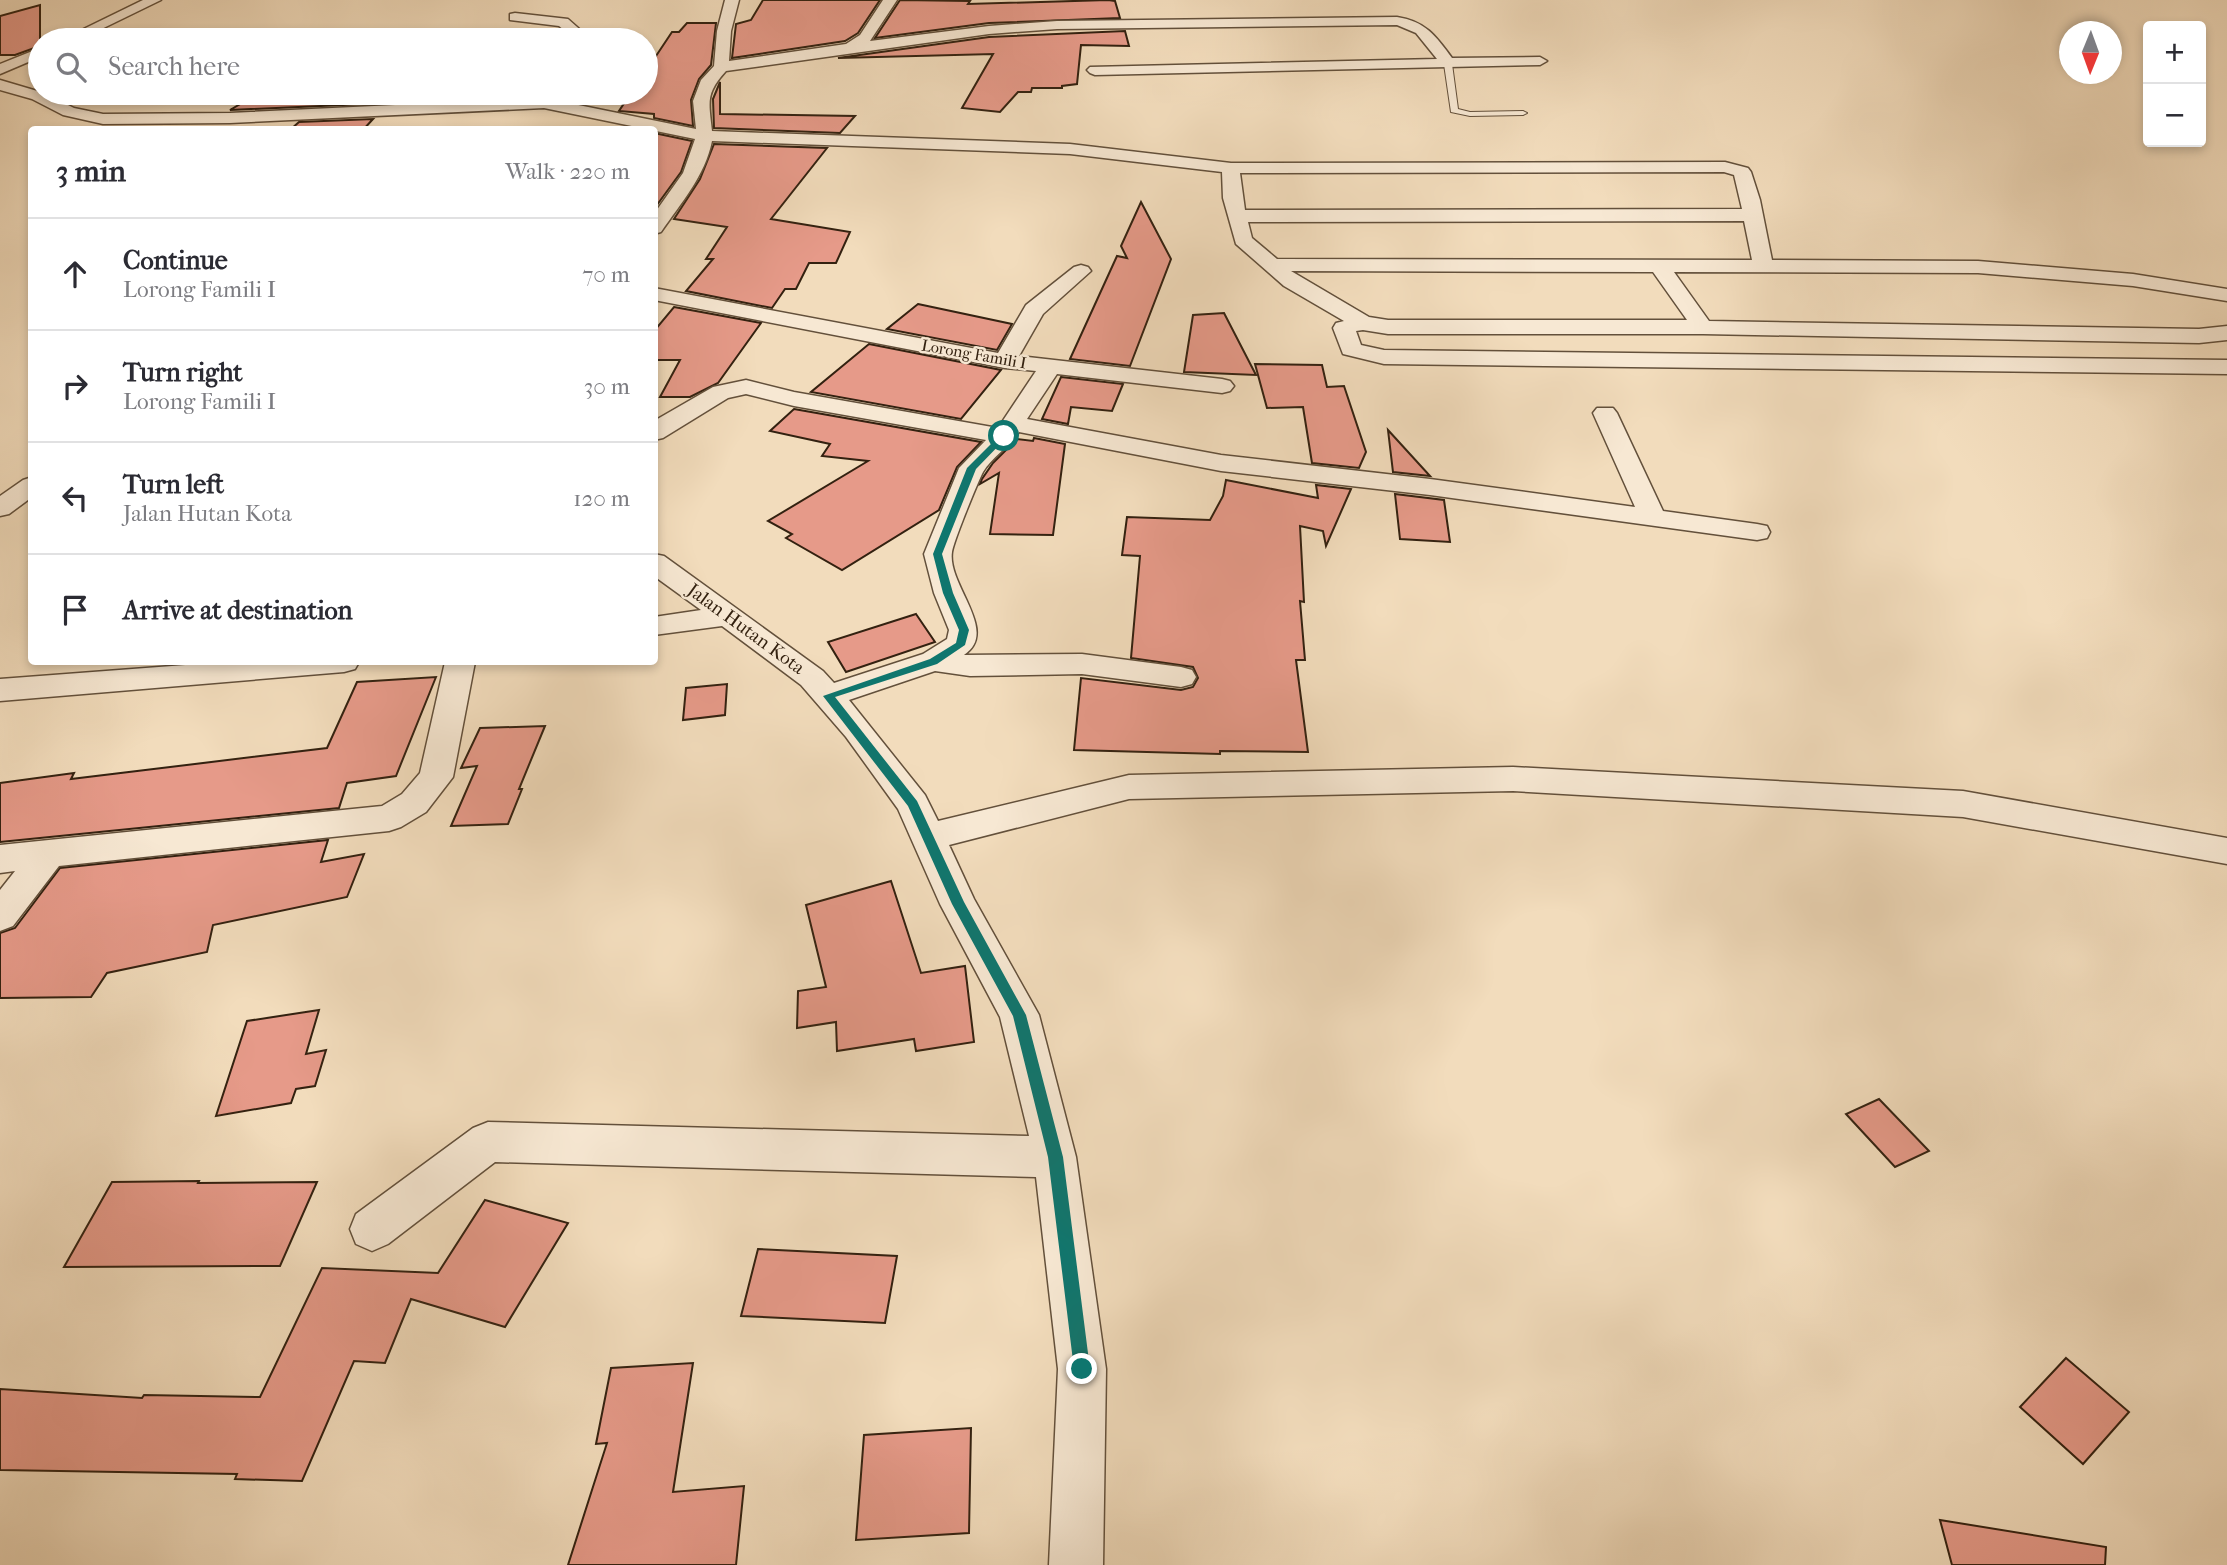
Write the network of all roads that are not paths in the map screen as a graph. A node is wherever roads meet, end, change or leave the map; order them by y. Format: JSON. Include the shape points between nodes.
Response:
{"nodes":[{"id":1,"x":154,"y":0,"type":"edge"},
{"id":2,"x":522,"y":0,"type":"edge"},
{"id":3,"x":533,"y":0,"type":"edge"},
{"id":4,"x":732,"y":0,"type":"edge"},
{"id":5,"x":890,"y":0,"type":"edge"},
{"id":6,"x":515,"y":17,"type":"junction"},
{"id":7,"x":94,"y":28,"type":"edge"},
{"id":8,"x":574,"y":28,"type":"edge"},
{"id":9,"x":850,"y":48,"type":"junction"},
{"id":10,"x":28,"y":57,"type":"edge"},
{"id":11,"x":0,"y":58,"type":"edge"},
{"id":12,"x":1540,"y":61,"type":"dead end"},
{"id":13,"x":17,"y":62,"type":"junction"},
{"id":14,"x":1448,"y":64,"type":"junction"},
{"id":15,"x":720,"y":67,"type":"junction"},
{"id":16,"x":0,"y":69,"type":"edge"},
{"id":17,"x":1094,"y":87,"type":"dead end"},
{"id":18,"x":3,"y":88,"type":"edge"},
{"id":19,"x":28,"y":94,"type":"edge"},
{"id":20,"x":55,"y":105,"type":"edge"},
{"id":21,"x":312,"y":105,"type":"edge"},
{"id":22,"x":492,"y":105,"type":"edge"},
{"id":23,"x":571,"y":105,"type":"edge"},
{"id":24,"x":1523,"y":113,"type":"dead end"},
{"id":25,"x":294,"y":115,"type":"junction"},
{"id":26,"x":639,"y":126,"type":"edge"},
{"id":27,"x":658,"y":129,"type":"edge"},
{"id":28,"x":704,"y":136,"type":"junction"},
{"id":29,"x":1231,"y":168,"type":"junction"},
{"id":30,"x":1752,"y":215,"type":"junction"},
{"id":31,"x":1237,"y":216,"type":"junction"},
{"id":32,"x":658,"y":222,"type":"edge"},
{"id":33,"x":1272,"y":265,"type":"junction"},
{"id":34,"x":1658,"y":265,"type":"junction"},
{"id":35,"x":1763,"y":265,"type":"junction"},
{"id":36,"x":1081,"y":271,"type":"dead end"},
{"id":37,"x":658,"y":295,"type":"edge"},
{"id":38,"x":2227,"y":295,"type":"edge"},
{"id":39,"x":1363,"y":323,"type":"junction"},
{"id":40,"x":1703,"y":327,"type":"junction"},
{"id":41,"x":2227,"y":333,"type":"edge"},
{"id":42,"x":1005,"y":361,"type":"junction"},
{"id":43,"x":2227,"y":367,"type":"edge"},
{"id":44,"x":1049,"y":368,"type":"junction"},
{"id":45,"x":1222,"y":386,"type":"dead end"},
{"id":46,"x":1605,"y":413,"type":"dead end"},
{"id":47,"x":658,"y":430,"type":"edge"},
{"id":48,"x":1009,"y":430,"type":"junction"},
{"id":49,"x":28,"y":488,"type":"edge"},
{"id":50,"x":0,"y":508,"type":"edge"},
{"id":51,"x":1653,"y":517,"type":"junction"},
{"id":52,"x":1757,"y":532,"type":"dead end"},
{"id":53,"x":658,"y":565,"type":"edge"},
{"id":54,"x":727,"y":616,"type":"junction"},
{"id":55,"x":658,"y":625,"type":"edge"},
{"id":56,"x":934,"y":661,"type":"junction"},
{"id":57,"x":307,"y":665,"type":"edge"},
{"id":58,"x":459,"y":665,"type":"edge"},
{"id":59,"x":1181,"y":677,"type":"dead end"},
{"id":60,"x":0,"y":690,"type":"edge"},
{"id":61,"x":828,"y":696,"type":"junction"},
{"id":62,"x":928,"y":837,"type":"junction"},
{"id":63,"x":2227,"y":851,"type":"edge"},
{"id":64,"x":48,"y":855,"type":"junction"},
{"id":65,"x":0,"y":859,"type":"edge"},
{"id":66,"x":0,"y":916,"type":"edge"},
{"id":67,"x":1055,"y":1157,"type":"junction"},
{"id":68,"x":372,"y":1229,"type":"dead end"},
{"id":69,"x":1076,"y":1565,"type":"edge"}],
"edges":[{"from":1,"to":7,"type":"street"},
{"from":2,"to":6,"type":"street"},
{"from":3,"to":6,"type":"street"},
{"from":4,"to":15,"type":"street"},
{"from":5,"to":9,"type":"street","via":[[865,38]]},
{"from":6,"to":8,"type":"street","via":[[563,22]]},
{"from":9,"to":14,"type":"street","via":[[989,30],[1408,21],[1423,29]]},
{"from":9,"to":15,"type":"street"},
{"from":10,"to":13,"type":"street"},
{"from":11,"to":13,"type":"street"},
{"from":12,"to":14,"type":"street"},
{"from":13,"to":16,"type":"street"},
{"from":14,"to":17,"type":"street","via":[[1095,65]]},
{"from":14,"to":24,"type":"lane","via":[[1457,112]]},
{"from":15,"to":28,"type":"street","via":[[699,94]]},
{"from":18,"to":19,"type":"street"},
{"from":20,"to":25,"type":"street","via":[[103,120]]},
{"from":21,"to":25,"type":"street"},
{"from":22,"to":25,"type":"street"},
{"from":23,"to":26,"type":"street"},
{"from":27,"to":28,"type":"street"},
{"from":28,"to":29,"type":"street","via":[[1070,149]]},
{"from":28,"to":32,"type":"street","via":[[695,167]]},
{"from":29,"to":30,"type":"street","via":[[1725,167],[1742,172]]},
{"from":29,"to":31,"type":"street"},
{"from":30,"to":31,"type":"street"},
{"from":30,"to":35,"type":"street"},
{"from":31,"to":33,"type":"street","via":[[1243,240]]},
{"from":33,"to":34,"type":"street"},
{"from":33,"to":39,"type":"street","via":[[1291,282]]},
{"from":34,"to":35,"type":"street"},
{"from":34,"to":40,"type":"street"},
{"from":35,"to":38,"type":"street","via":[[1978,267],[2133,280]]},
{"from":36,"to":42,"type":"street","via":[[1034,310]]},
{"from":37,"to":42,"type":"street","name":"Lorong Famili I"},
{"from":39,"to":40,"type":"street","via":[[1388,327]]},
{"from":39,"to":43,"type":"street","via":[[1344,328],[1351,349],[1384,357]]},
{"from":40,"to":41,"type":"street"},
{"from":42,"to":44,"type":"street","name":"Lorong Famili I"},
{"from":44,"to":45,"type":"street"},
{"from":44,"to":48,"type":"street","name":"Lorong Famili I"},
{"from":46,"to":51,"type":"street"},
{"from":47,"to":48,"type":"street","via":[[721,392],[746,387],[794,399]]},
{"from":48,"to":51,"type":"street","via":[[1221,463]]},
{"from":48,"to":56,"type":"street","name":"Lorong Famili I","via":[[972,468],[938,554],[964,630],[960,645]]},
{"from":49,"to":50,"type":"street"},
{"from":51,"to":52,"type":"street"},
{"from":53,"to":54,"type":"street","name":"Jalan Hutan Kota"},
{"from":54,"to":55,"type":"street"},
{"from":54,"to":61,"type":"street","name":"Jalan Hutan Kota","via":[[803,670]]},
{"from":56,"to":59,"type":"street","via":[[970,666],[1082,664]]},
{"from":56,"to":61,"type":"street","name":"Lorong Famili I"},
{"from":57,"to":60,"type":"street"},
{"from":58,"to":64,"type":"street","via":[[436,777],[414,803],[389,818]]},
{"from":61,"to":62,"type":"street","name":"Jalan Hutan Kota","via":[[913,804]]},
{"from":62,"to":63,"type":"street","via":[[1129,787],[1513,779],[1963,804]]},
{"from":62,"to":67,"type":"street","name":"Jalan Hutan Kota","via":[[958,904],[1019,1015]]},
{"from":64,"to":65,"type":"street"},
{"from":64,"to":66,"type":"street"},
{"from":67,"to":68,"type":"street","via":[[488,1142]]},
{"from":67,"to":69,"type":"street","name":"Jalan Hutan Kota","via":[[1082,1369]]}]}
